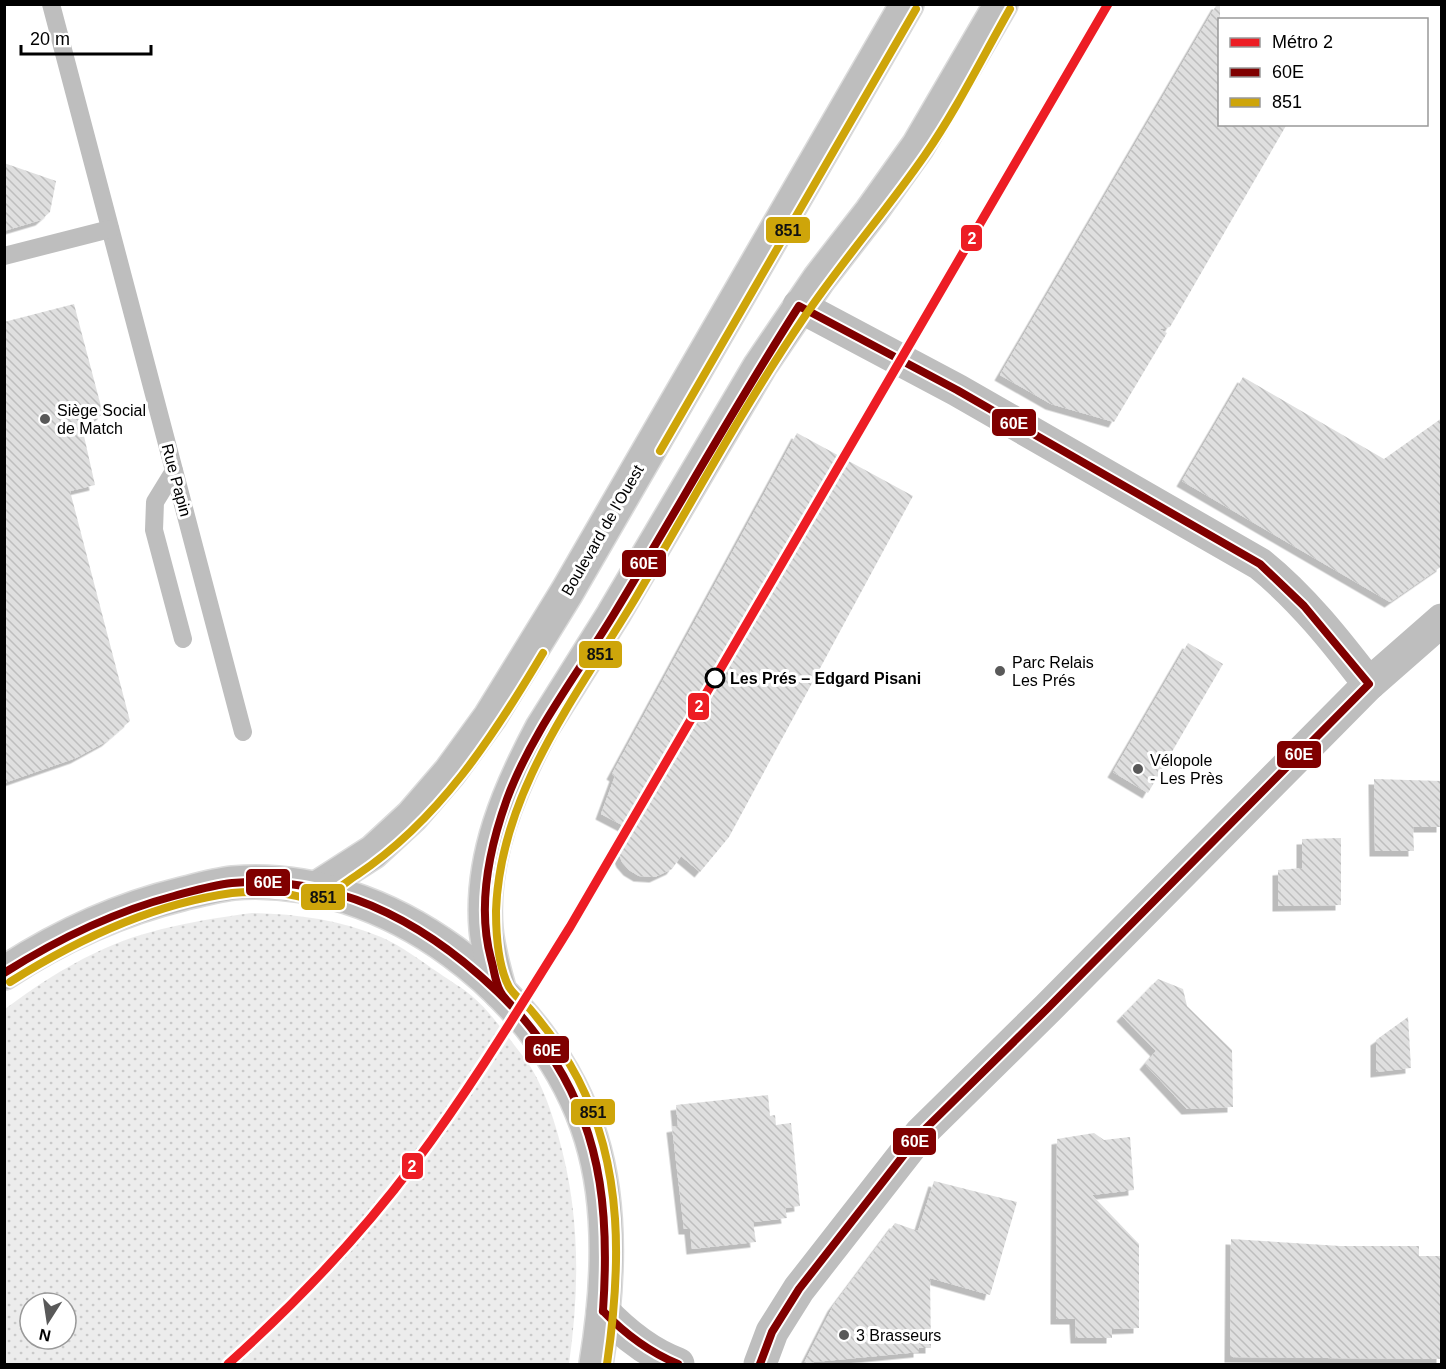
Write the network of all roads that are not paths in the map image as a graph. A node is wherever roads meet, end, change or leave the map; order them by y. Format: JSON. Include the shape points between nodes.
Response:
{"nodes":[{"id":1,"x":51,"y":4,"type":"edge"},
{"id":2,"x":907,"y":4,"type":"edge"},
{"id":3,"x":1001,"y":4,"type":"edge"},
{"id":4,"x":110,"y":229,"type":"junction"},
{"id":5,"x":4,"y":256,"type":"edge"},
{"id":6,"x":799,"y":306,"type":"junction"},
{"id":7,"x":174,"y":471,"type":"junction"},
{"id":8,"x":1442,"y":620,"type":"edge"},
{"id":9,"x":183,"y":639,"type":"dead end"},
{"id":10,"x":1369,"y":684,"type":"junction"},
{"id":11,"x":243,"y":732,"type":"dead end"},
{"id":12,"x":317,"y":888,"type":"junction"},
{"id":13,"x":11,"y":965,"type":"edge"},
{"id":14,"x":500,"y":992,"type":"junction"},
{"id":15,"x":603,"y":1311,"type":"junction"},
{"id":16,"x":596,"y":1365,"type":"edge"},
{"id":17,"x":678,"y":1365,"type":"edge"},
{"id":18,"x":760,"y":1365,"type":"edge"}],
"edges":[{"from":1,"to":4,"type":"lane","name":"Rue Papin"},
{"from":2,"to":12,"type":"main road","name":"Boulevard de l'Ouest","via":[[567,592],[490,717],[412,816],[373,852]]},
{"from":3,"to":6,"type":"main road","via":[[918,146]]},
{"from":4,"to":5,"type":"lane"},
{"from":4,"to":7,"type":"lane","name":"Rue Papin"},
{"from":6,"to":10,"type":"main road","via":[[957,390],[1260,564],[1286,585]]},
{"from":6,"to":14,"type":"main road","via":[[542,728],[517,777],[498,828],[486,895],[488,949]]},
{"from":7,"to":9,"type":"lane","via":[[156,502],[154,530]]},
{"from":7,"to":11,"type":"lane","name":"Rue Papin"},
{"from":8,"to":10,"type":"main road"},
{"from":10,"to":18,"type":"main road","via":[[921,1133],[799,1289],[772,1332]]},
{"from":12,"to":13,"type":"main road","via":[[260,882],[197,890],[103,918]]},
{"from":12,"to":14,"type":"main road","via":[[353,898],[405,921],[472,966]]},
{"from":14,"to":15,"type":"main road","via":[[570,1086],[591,1137],[604,1212]]},
{"from":15,"to":16,"type":"main road"},
{"from":15,"to":17,"type":"main road","via":[[649,1350]]}]}
